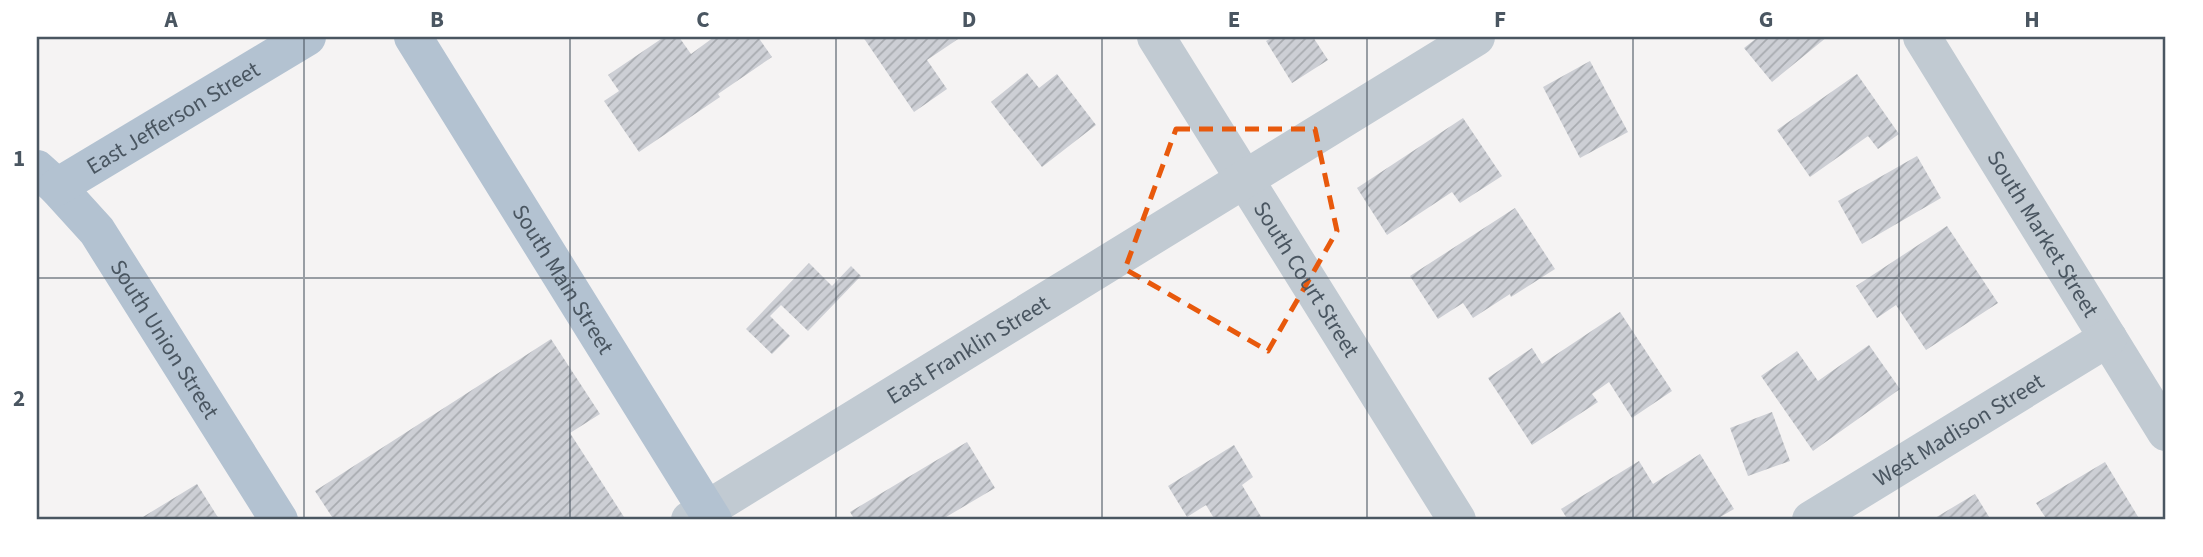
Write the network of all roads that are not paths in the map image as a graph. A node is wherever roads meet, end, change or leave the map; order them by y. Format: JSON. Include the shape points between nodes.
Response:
{"nodes":[{"id":1,"x":307,"y":37,"type":"edge"},
{"id":2,"x":413,"y":37,"type":"edge"},
{"id":3,"x":1156,"y":37,"type":"edge"},
{"id":4,"x":1476,"y":37,"type":"edge"},
{"id":5,"x":1922,"y":37,"type":"edge"},
{"id":6,"x":1244,"y":178,"type":"junction"},
{"id":7,"x":44,"y":185,"type":"edge"},
{"id":8,"x":2108,"y":338,"type":"junction"},
{"id":9,"x":2166,"y":432,"type":"edge"},
{"id":10,"x":703,"y":517,"type":"edge"},
{"id":11,"x":279,"y":520,"type":"edge"},
{"id":12,"x":1457,"y":520,"type":"edge"},
{"id":13,"x":1811,"y":520,"type":"edge"}],
"edges":[{"from":1,"to":7,"type":"main road","name":"East Jefferson Street"},
{"from":2,"to":10,"type":"main road","name":"South Main Street"},
{"from":3,"to":6,"type":"street","name":"South Court Street"},
{"from":4,"to":6,"type":"street","name":"East Franklin Street"},
{"from":5,"to":8,"type":"street","name":"South Market Street"},
{"from":6,"to":10,"type":"street","name":"East Franklin Street"},
{"from":6,"to":12,"type":"street","name":"South Court Street"},
{"from":7,"to":11,"type":"main road","name":"South Union Street","via":[[97,231]]},
{"from":8,"to":9,"type":"street","name":"South Market Street"},
{"from":8,"to":13,"type":"street","name":"West Madison Street"}]}
